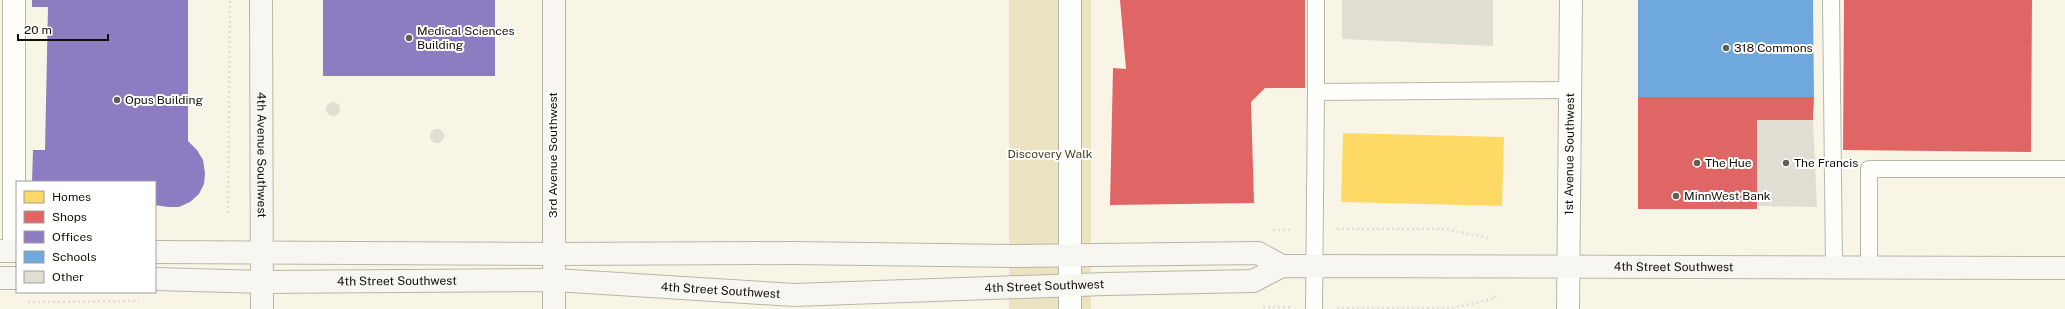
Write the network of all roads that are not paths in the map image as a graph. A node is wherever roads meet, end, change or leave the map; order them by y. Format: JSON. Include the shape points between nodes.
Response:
{"nodes":[{"id":1,"x":14,"y":0,"type":"edge"},
{"id":2,"x":261,"y":0,"type":"edge"},
{"id":3,"x":554,"y":0,"type":"edge"},
{"id":4,"x":1070,"y":0,"type":"edge"},
{"id":5,"x":1316,"y":0,"type":"edge"},
{"id":6,"x":1571,"y":0,"type":"edge"},
{"id":7,"x":1831,"y":0,"type":"edge"},
{"id":8,"x":1570,"y":90,"type":"junction"},
{"id":9,"x":1316,"y":92,"type":"junction"},
{"id":10,"x":2065,"y":169,"type":"edge"},
{"id":11,"x":10,"y":251,"type":"edge"},
{"id":12,"x":156,"y":252,"type":"edge"},
{"id":13,"x":262,"y":252,"type":"junction"},
{"id":14,"x":554,"y":254,"type":"junction"},
{"id":15,"x":1071,"y":255,"type":"junction"},
{"id":16,"x":1282,"y":266,"type":"junction"},
{"id":17,"x":1314,"y":266,"type":"junction"},
{"id":18,"x":1567,"y":267,"type":"junction"},
{"id":19,"x":1834,"y":267,"type":"junction"},
{"id":20,"x":1869,"y":267,"type":"junction"},
{"id":21,"x":2065,"y":268,"type":"edge"},
{"id":22,"x":0,"y":278,"type":"edge"},
{"id":23,"x":16,"y":278,"type":"edge"},
{"id":24,"x":156,"y":279,"type":"edge"},
{"id":25,"x":554,"y":280,"type":"junction"},
{"id":26,"x":262,"y":282,"type":"junction"},
{"id":27,"x":1070,"y":286,"type":"junction"},
{"id":28,"x":262,"y":309,"type":"edge"},
{"id":29,"x":554,"y":309,"type":"edge"},
{"id":30,"x":1070,"y":309,"type":"edge"},
{"id":31,"x":1314,"y":309,"type":"edge"},
{"id":32,"x":1568,"y":309,"type":"edge"}],
"edges":[{"from":1,"to":11,"type":"street"},
{"from":2,"to":13,"type":"main road","name":"4th Avenue Southwest"},
{"from":3,"to":14,"type":"main road","name":"3rd Avenue Southwest"},
{"from":4,"to":15,"type":"street"},
{"from":5,"to":9,"type":"lane"},
{"from":6,"to":8,"type":"street","name":"1st Avenue Southwest"},
{"from":7,"to":19,"type":"lane"},
{"from":8,"to":9,"type":"lane"},
{"from":8,"to":18,"type":"street","name":"1st Avenue Southwest"},
{"from":9,"to":17,"type":"lane"},
{"from":10,"to":20,"type":"lane","via":[[1869,169]]},
{"from":12,"to":13,"type":"main road","name":"4th Street Southwest"},
{"from":13,"to":14,"type":"main road","name":"4th Street Southwest"},
{"from":13,"to":26,"type":"main road","name":"4th Avenue Southwest"},
{"from":14,"to":15,"type":"main road","name":"4th Street Southwest"},
{"from":14,"to":25,"type":"main road","name":"3rd Avenue Southwest"},
{"from":15,"to":16,"type":"main road","name":"4th Street Southwest","via":[[1258,253]]},
{"from":15,"to":27,"type":"street"},
{"from":16,"to":17,"type":"main road","name":"4th Street Southwest"},
{"from":16,"to":27,"type":"main road","name":"4th Street Southwest","via":[[1253,281]]},
{"from":17,"to":18,"type":"main road","name":"4th Street Southwest"},
{"from":17,"to":31,"type":"lane"},
{"from":18,"to":19,"type":"main road","name":"4th Street Southwest"},
{"from":18,"to":32,"type":"street","name":"1st Avenue Southwest"},
{"from":19,"to":20,"type":"main road","name":"4th Street Southwest"},
{"from":20,"to":21,"type":"main road","name":"4th Street Southwest"},
{"from":22,"to":23,"type":"main road"},
{"from":24,"to":26,"type":"main road","name":"4th Street Southwest"},
{"from":25,"to":26,"type":"main road","name":"4th Street Southwest"},
{"from":25,"to":27,"type":"main road","name":"4th Street Southwest","via":[[794,295]]},
{"from":25,"to":29,"type":"main road","name":"3rd Avenue Southwest"},
{"from":26,"to":28,"type":"main road","name":"4th Avenue Southwest"},
{"from":27,"to":30,"type":"street"}]}
